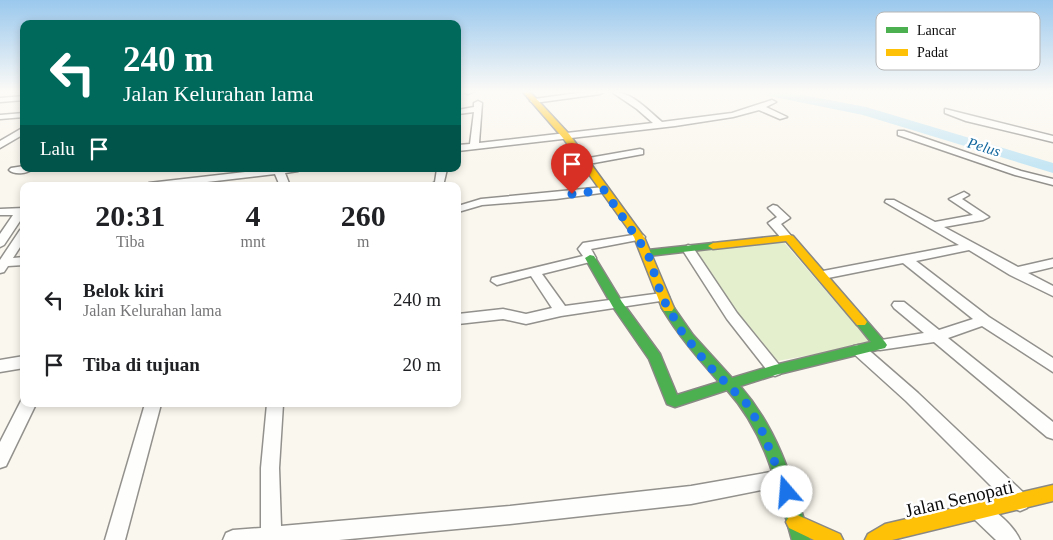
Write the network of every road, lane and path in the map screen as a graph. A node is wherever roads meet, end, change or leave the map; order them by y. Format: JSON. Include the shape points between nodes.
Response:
{"nodes":[{"id":1,"x":477,"y":117,"type":"edge"},
{"id":2,"x":549,"y":117,"type":"edge"},
{"id":3,"x":652,"y":117,"type":"edge"},
{"id":4,"x":717,"y":117,"type":"edge"},
{"id":5,"x":964,"y":117,"type":"edge"},
{"id":6,"x":660,"y":125,"type":"junction"},
{"id":7,"x":979,"y":127,"type":"dead end"},
{"id":8,"x":20,"y":133,"type":"edge"},
{"id":9,"x":901,"y":133,"type":"dead end"},
{"id":10,"x":0,"y":134,"type":"edge"},
{"id":11,"x":20,"y":134,"type":"edge"},
{"id":12,"x":566,"y":136,"type":"junction"},
{"id":13,"x":1053,"y":139,"type":"edge"},
{"id":14,"x":0,"y":144,"type":"edge"},
{"id":15,"x":1053,"y":144,"type":"edge"},
{"id":16,"x":474,"y":146,"type":"junction"},
{"id":17,"x":461,"y":148,"type":"edge"},
{"id":18,"x":640,"y":152,"type":"dead end"},
{"id":19,"x":583,"y":162,"type":"junction"},
{"id":20,"x":14,"y":170,"type":"dead end"},
{"id":21,"x":20,"y":170,"type":"edge"},
{"id":22,"x":268,"y":172,"type":"edge"},
{"id":23,"x":212,"y":182,"type":"edge"},
{"id":24,"x":1053,"y":182,"type":"edge"},
{"id":25,"x":604,"y":190,"type":"junction"},
{"id":26,"x":964,"y":195,"type":"dead end"},
{"id":27,"x":20,"y":202,"type":"edge"},
{"id":28,"x":890,"y":202,"type":"dead end"},
{"id":29,"x":0,"y":205,"type":"edge"},
{"id":30,"x":772,"y":208,"type":"dead end"},
{"id":31,"x":461,"y":209,"type":"edge"},
{"id":32,"x":20,"y":211,"type":"edge"},
{"id":33,"x":0,"y":212,"type":"edge"},
{"id":34,"x":20,"y":212,"type":"edge"},
{"id":35,"x":932,"y":226,"type":"junction"},
{"id":36,"x":4,"y":233,"type":"edge"},
{"id":37,"x":638,"y":237,"type":"junction"},
{"id":38,"x":786,"y":237,"type":"junction"},
{"id":39,"x":20,"y":238,"type":"edge"},
{"id":40,"x":0,"y":243,"type":"edge"},
{"id":41,"x":968,"y":247,"type":"junction"},
{"id":42,"x":688,"y":249,"type":"junction"},
{"id":43,"x":648,"y":254,"type":"junction"},
{"id":44,"x":590,"y":258,"type":"junction"},
{"id":45,"x":908,"y":260,"type":"junction"},
{"id":46,"x":20,"y":262,"type":"edge"},
{"id":47,"x":1053,"y":263,"type":"edge"},
{"id":48,"x":2,"y":266,"type":"edge"},
{"id":49,"x":1014,"y":272,"type":"junction"},
{"id":50,"x":534,"y":273,"type":"junction"},
{"id":51,"x":823,"y":275,"type":"junction"},
{"id":52,"x":497,"y":280,"type":"dead end"},
{"id":53,"x":1053,"y":292,"type":"edge"},
{"id":54,"x":662,"y":297,"type":"junction"},
{"id":55,"x":617,"y":304,"type":"junction"},
{"id":56,"x":899,"y":305,"type":"dead end"},
{"id":57,"x":561,"y":311,"type":"junction"},
{"id":58,"x":461,"y":319,"type":"edge"},
{"id":59,"x":984,"y":320,"type":"junction"},
{"id":60,"x":938,"y":336,"type":"junction"},
{"id":61,"x":880,"y":345,"type":"junction"},
{"id":62,"x":860,"y":350,"type":"junction"},
{"id":63,"x":20,"y":363,"type":"edge"},
{"id":64,"x":0,"y":366,"type":"edge"},
{"id":65,"x":1053,"y":366,"type":"edge"},
{"id":66,"x":775,"y":370,"type":"junction"},
{"id":67,"x":727,"y":385,"type":"junction"},
{"id":68,"x":26,"y":407,"type":"edge"},
{"id":69,"x":152,"y":407,"type":"edge"},
{"id":70,"x":275,"y":407,"type":"edge"},
{"id":71,"x":1053,"y":432,"type":"edge"},
{"id":72,"x":0,"y":460,"type":"edge"},
{"id":73,"x":782,"y":478,"type":"junction"},
{"id":74,"x":1053,"y":493,"type":"edge"},
{"id":75,"x":1020,"y":502,"type":"junction"},
{"id":76,"x":980,"y":512,"type":"junction"},
{"id":77,"x":795,"y":522,"type":"junction"},
{"id":78,"x":271,"y":538,"type":"edge"},
{"id":79,"x":115,"y":540,"type":"edge"},
{"id":80,"x":232,"y":540,"type":"edge"},
{"id":81,"x":801,"y":540,"type":"edge"},
{"id":82,"x":834,"y":540,"type":"edge"},
{"id":83,"x":874,"y":540,"type":"edge"},
{"id":84,"x":1010,"y":540,"type":"edge"}],
"edges":[{"from":1,"to":16,"type":"street"},
{"from":2,"to":12,"type":"street"},
{"from":3,"to":6,"type":"street"},
{"from":4,"to":6,"type":"street"},
{"from":5,"to":13,"type":"street"},
{"from":6,"to":12,"type":"street"},
{"from":7,"to":15,"type":"street"},
{"from":8,"to":10,"type":"street"},
{"from":9,"to":24,"type":"street"},
{"from":11,"to":14,"type":"street"},
{"from":12,"to":16,"type":"street"},
{"from":12,"to":19,"type":"street"},
{"from":16,"to":17,"type":"street"},
{"from":18,"to":19,"type":"street"},
{"from":19,"to":25,"type":"street"},
{"from":20,"to":21,"type":"street"},
{"from":22,"to":23,"type":"street"},
{"from":25,"to":31,"type":"street","via":[[481,202]]},
{"from":25,"to":37,"type":"street"},
{"from":26,"to":35,"type":"street","via":[[954,199],[984,217]]},
{"from":27,"to":29,"type":"street"},
{"from":28,"to":35,"type":"street"},
{"from":30,"to":38,"type":"street","via":[[784,218],[774,223]]},
{"from":32,"to":33,"type":"street"},
{"from":34,"to":36,"type":"street"},
{"from":35,"to":41,"type":"street"},
{"from":36,"to":40,"type":"street"},
{"from":37,"to":43,"type":"street"},
{"from":37,"to":44,"type":"street","via":[[585,247]]},
{"from":38,"to":42,"type":"street"},
{"from":38,"to":51,"type":"street"},
{"from":39,"to":48,"type":"street"},
{"from":41,"to":45,"type":"street"},
{"from":41,"to":49,"type":"street"},
{"from":42,"to":43,"type":"street"},
{"from":42,"to":66,"type":"street","via":[[732,316]]},
{"from":43,"to":54,"type":"street"},
{"from":44,"to":50,"type":"street"},
{"from":44,"to":55,"type":"street"},
{"from":45,"to":51,"type":"street"},
{"from":45,"to":59,"type":"street"},
{"from":46,"to":48,"type":"street"},
{"from":47,"to":49,"type":"street"},
{"from":49,"to":53,"type":"street"},
{"from":50,"to":52,"type":"street"},
{"from":50,"to":57,"type":"street"},
{"from":51,"to":61,"type":"street"},
{"from":54,"to":55,"type":"street"},
{"from":54,"to":67,"type":"street","via":[[694,349]]},
{"from":55,"to":57,"type":"street"},
{"from":55,"to":67,"type":"street","via":[[655,358],[672,400],[680,401]]},
{"from":56,"to":60,"type":"street"},
{"from":57,"to":58,"type":"street","via":[[526,319],[503,314]]},
{"from":59,"to":60,"type":"street"},
{"from":59,"to":65,"type":"street"},
{"from":60,"to":61,"type":"street"},
{"from":60,"to":71,"type":"street"},
{"from":61,"to":62,"type":"street"},
{"from":62,"to":66,"type":"street"},
{"from":62,"to":75,"type":"street"},
{"from":63,"to":64,"type":"street"},
{"from":66,"to":67,"type":"street"},
{"from":67,"to":73,"type":"street","via":[[747,404]]},
{"from":68,"to":72,"type":"street"},
{"from":69,"to":79,"type":"street"},
{"from":70,"to":78,"type":"street","via":[[270,468]]},
{"from":73,"to":77,"type":"street"},
{"from":73,"to":78,"type":"street","via":[[681,496]]},
{"from":74,"to":75,"type":"street","name":"Jalan Senopati"},
{"from":75,"to":76,"type":"street","name":"Jalan Senopati"},
{"from":76,"to":83,"type":"street","name":"Jalan Senopati","via":[[885,533]]},
{"from":76,"to":84,"type":"street"},
{"from":77,"to":81,"type":"street"},
{"from":77,"to":82,"type":"street"},
{"from":78,"to":80,"type":"street"}]}
